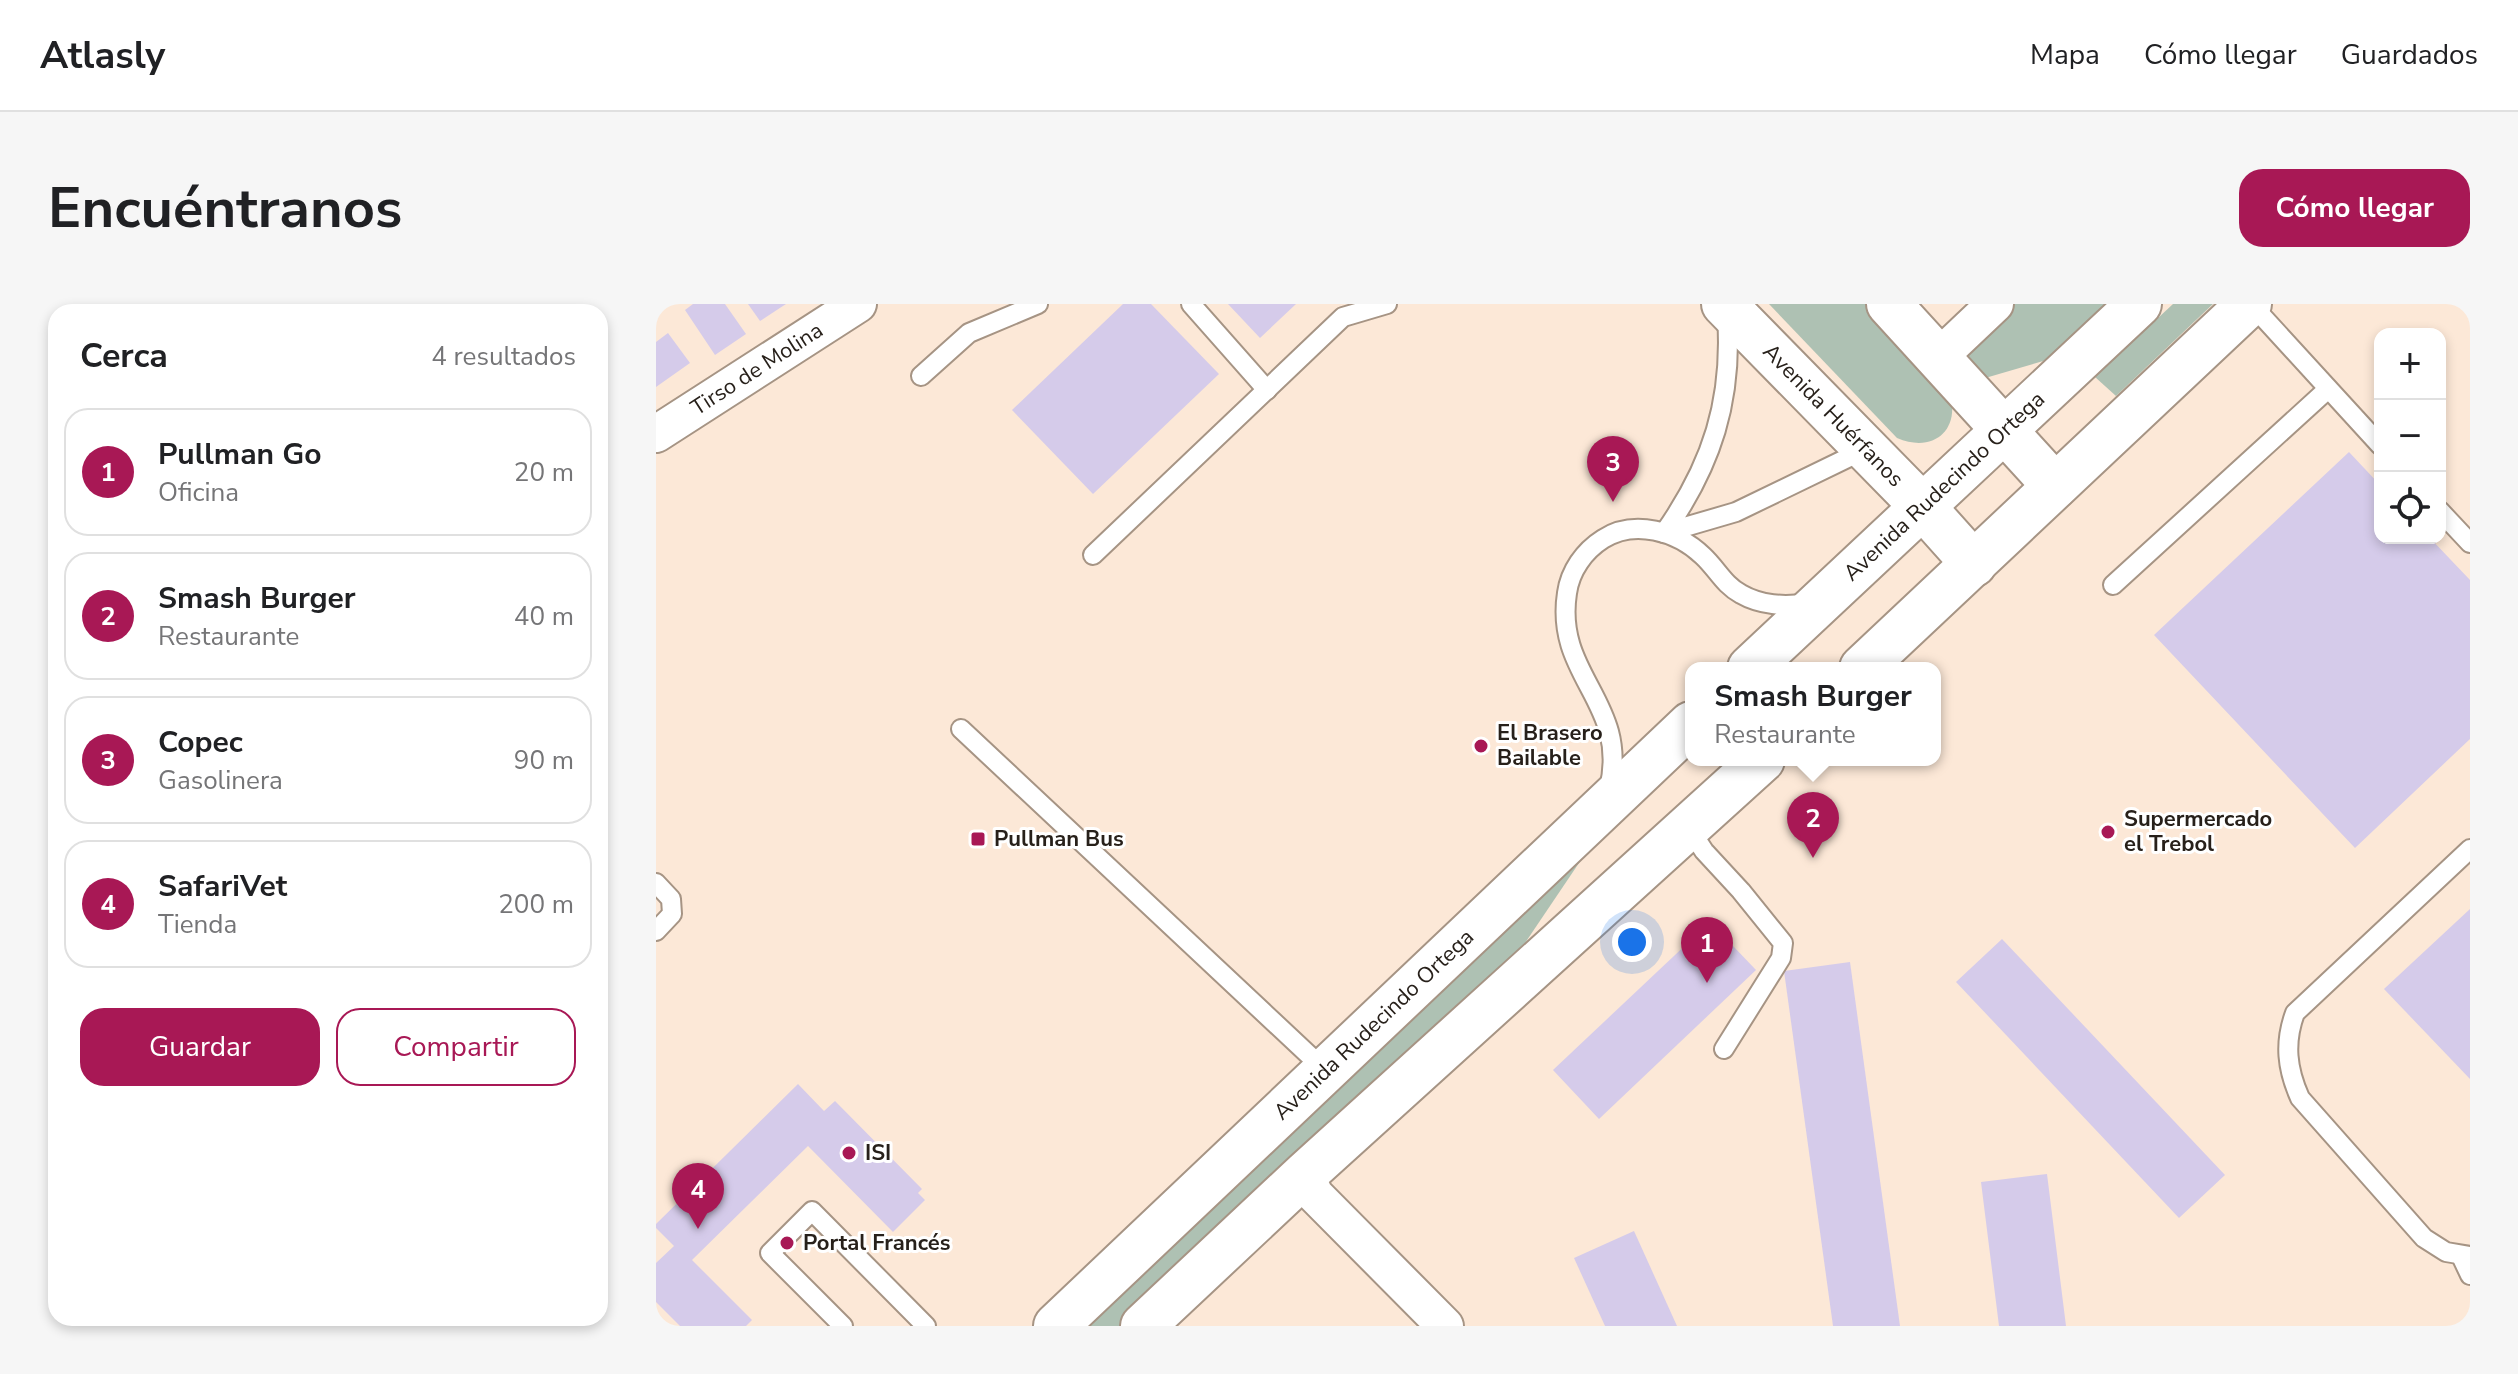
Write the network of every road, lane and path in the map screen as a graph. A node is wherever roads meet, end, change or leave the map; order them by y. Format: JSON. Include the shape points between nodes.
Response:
{"nodes":[{"id":1,"x":858,"y":304,"type":"edge"},
{"id":2,"x":1038,"y":304,"type":"edge"},
{"id":3,"x":1191,"y":304,"type":"edge"},
{"id":4,"x":1387,"y":304,"type":"edge"},
{"id":5,"x":1889,"y":304,"type":"edge"},
{"id":6,"x":1995,"y":304,"type":"edge"},
{"id":7,"x":2139,"y":304,"type":"edge"},
{"id":8,"x":2250,"y":304,"type":"edge"},
{"id":9,"x":1725,"y":305,"type":"edge"},
{"id":10,"x":1939,"y":357,"type":"junction"},
{"id":11,"x":921,"y":376,"type":"dead end"},
{"id":12,"x":2328,"y":389,"type":"junction"},
{"id":13,"x":1267,"y":390,"type":"junction"},
{"id":14,"x":2004,"y":429,"type":"junction"},
{"id":15,"x":656,"y":434,"type":"edge"},
{"id":16,"x":2374,"y":439,"type":"edge"},
{"id":17,"x":1867,"y":449,"type":"junction"},
{"id":18,"x":2055,"y":486,"type":"junction"},
{"id":19,"x":1923,"y":507,"type":"junction"},
{"id":20,"x":2446,"y":517,"type":"edge"},
{"id":21,"x":1664,"y":533,"type":"junction"},
{"id":22,"x":2470,"y":543,"type":"edge"},
{"id":23,"x":1093,"y":555,"type":"dead end"},
{"id":24,"x":1974,"y":564,"type":"junction"},
{"id":25,"x":2113,"y":585,"type":"dead end"},
{"id":26,"x":1828,"y":595,"type":"junction"},
{"id":27,"x":1756,"y":662,"type":"edge"},
{"id":28,"x":1868,"y":662,"type":"edge"},
{"id":29,"x":961,"y":729,"type":"dead end"},
{"id":30,"x":1685,"y":730,"type":"edge"},
{"id":31,"x":1756,"y":766,"type":"edge"},
{"id":32,"x":1602,"y":807,"type":"junction"},
{"id":33,"x":1689,"y":828,"type":"junction"},
{"id":34,"x":2470,"y":849,"type":"edge"},
{"id":35,"x":656,"y":883,"type":"edge"},
{"id":36,"x":656,"y":931,"type":"edge"},
{"id":37,"x":1724,"y":1049,"type":"dead end"},
{"id":38,"x":1326,"y":1071,"type":"junction"},
{"id":39,"x":1305,"y":1174,"type":"junction"},
{"id":40,"x":2466,"y":1256,"type":"edge"},
{"id":41,"x":2470,"y":1275,"type":"edge"},
{"id":42,"x":843,"y":1326,"type":"edge"},
{"id":43,"x":926,"y":1326,"type":"edge"},
{"id":44,"x":1056,"y":1326,"type":"edge"},
{"id":45,"x":1143,"y":1326,"type":"edge"},
{"id":46,"x":1445,"y":1326,"type":"edge"}],
"edges":[{"from":1,"to":15,"type":"street","name":"Tirso de Molina"},
{"from":2,"to":11,"type":"lane","via":[[969,333]]},
{"from":3,"to":13,"type":"lane"},
{"from":4,"to":13,"type":"lane","via":[[1343,317]]},
{"from":5,"to":10,"type":"main road"},
{"from":6,"to":10,"type":"street"},
{"from":7,"to":14,"type":"main road","name":"Avenida Rudecindo Ortega"},
{"from":8,"to":12,"type":"lane"},
{"from":8,"to":18,"type":"main road"},
{"from":9,"to":17,"type":"main road","name":"Avenida Huérfanos"},
{"from":9,"to":21,"type":"lane","via":[[1728,367],[1716,435],[1692,492]]},
{"from":10,"to":14,"type":"main road"},
{"from":12,"to":16,"type":"lane"},
{"from":12,"to":25,"type":"lane"},
{"from":13,"to":23,"type":"lane"},
{"from":14,"to":18,"type":"main road"},
{"from":14,"to":19,"type":"main road","name":"Avenida Rudecindo Ortega"},
{"from":17,"to":19,"type":"main road","name":"Avenida Huérfanos"},
{"from":17,"to":21,"type":"lane","via":[[1749,506]]},
{"from":18,"to":24,"type":"main road"},
{"from":19,"to":24,"type":"main road","name":"Avenida Huérfanos"},
{"from":19,"to":26,"type":"main road","name":"Avenida Rudecindo Ortega"},
{"from":20,"to":22,"type":"lane"},
{"from":21,"to":26,"type":"lane","via":[[1701,553],[1743,596],[1780,605]]},
{"from":21,"to":32,"type":"lane","via":[[1630,527],[1614,532],[1578,562],[1567,588],[1571,652],[1603,709],[1613,747]]},
{"from":24,"to":28,"type":"main road"},
{"from":26,"to":27,"type":"main road","name":"Avenida Rudecindo Ortega"},
{"from":29,"to":38,"type":"lane"},
{"from":30,"to":32,"type":"main road","name":"Avenida Rudecindo Ortega"},
{"from":31,"to":33,"type":"main road"},
{"from":32,"to":38,"type":"main road","name":"Avenida Rudecindo Ortega"},
{"from":33,"to":37,"type":"lane","via":[[1783,943],[1781,958]]},
{"from":33,"to":39,"type":"main road"},
{"from":34,"to":40,"type":"lane","via":[[2295,1013],[2287,1042],[2300,1098],[2424,1238]]},
{"from":35,"to":36,"type":"lane","via":[[671,899],[672,914]]},
{"from":38,"to":44,"type":"main road","name":"Avenida Rudecindo Ortega"},
{"from":39,"to":45,"type":"main road"},
{"from":39,"to":46,"type":"street","via":[[1315,1195]]},
{"from":40,"to":41,"type":"lane"},
{"from":42,"to":43,"type":"lane","via":[[770,1253],[812,1211]]}]}
